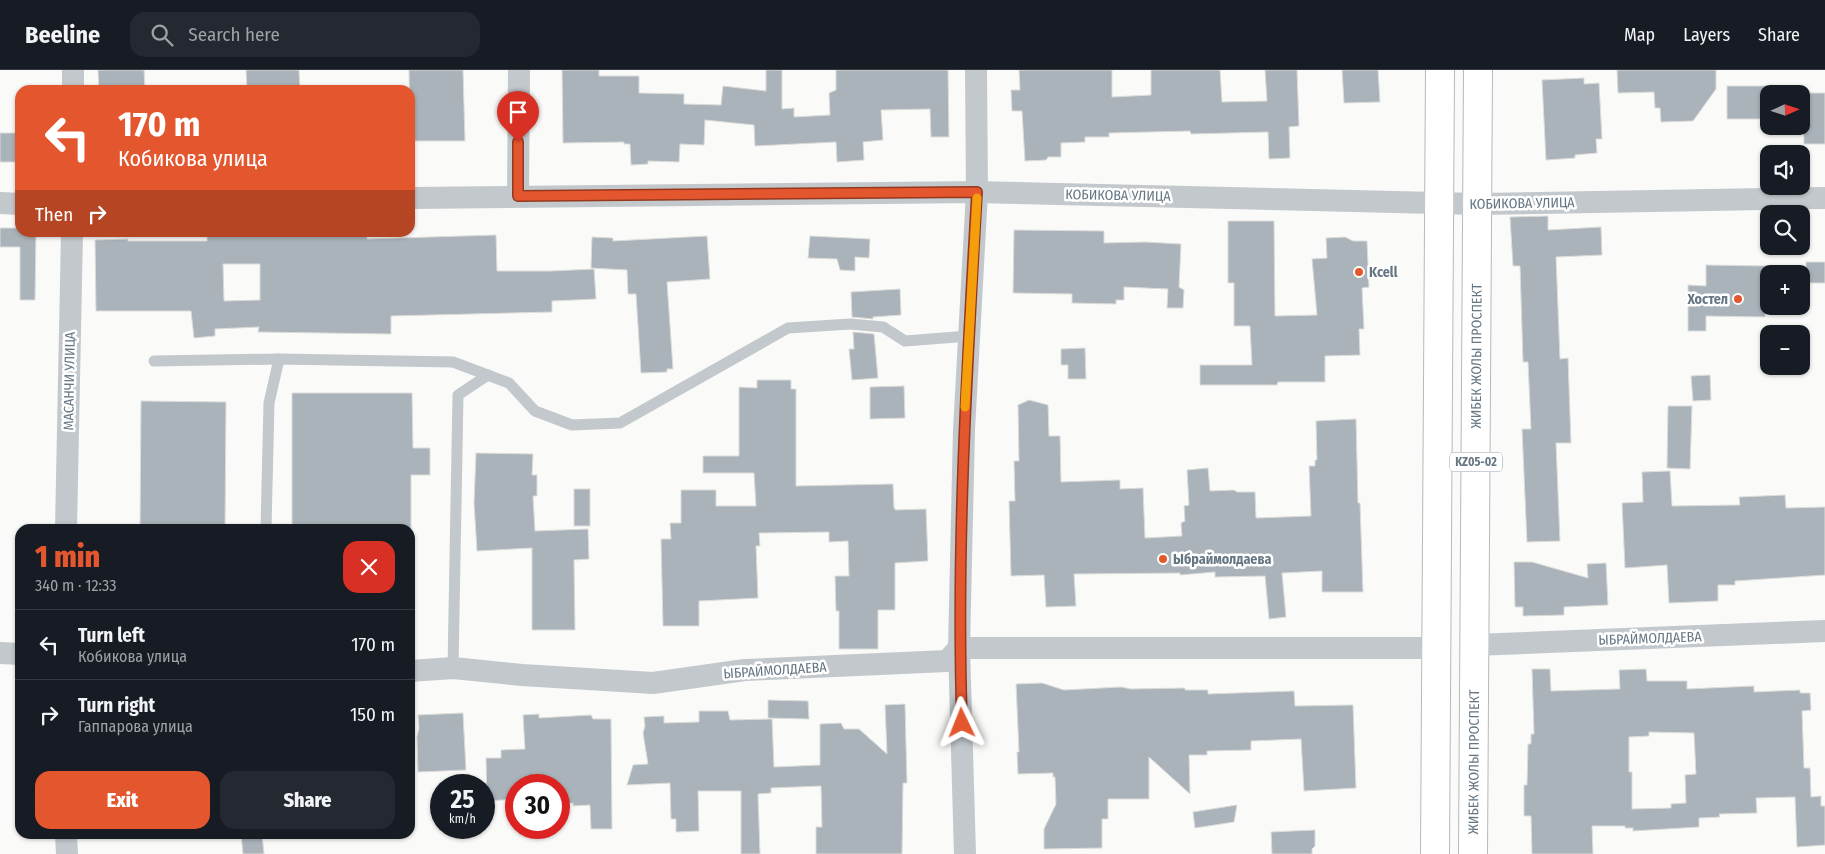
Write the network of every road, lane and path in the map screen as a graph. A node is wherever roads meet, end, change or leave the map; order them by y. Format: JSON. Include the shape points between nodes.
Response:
{"nodes":[{"id":1,"x":73,"y":70,"type":"edge"},
{"id":2,"x":519,"y":70,"type":"edge"},
{"id":3,"x":976,"y":70,"type":"edge"},
{"id":4,"x":1440,"y":70,"type":"edge"},
{"id":5,"x":1478,"y":70,"type":"edge"},
{"id":6,"x":73,"y":85,"type":"edge"},
{"id":7,"x":977,"y":192,"type":"junction"},
{"id":8,"x":518,"y":196,"type":"junction"},
{"id":9,"x":415,"y":198,"type":"edge"},
{"id":10,"x":1825,"y":198,"type":"edge"},
{"id":11,"x":0,"y":203,"type":"edge"},
{"id":12,"x":1440,"y":203,"type":"junction"},
{"id":13,"x":15,"y":204,"type":"edge"},
{"id":14,"x":1478,"y":204,"type":"junction"},
{"id":15,"x":72,"y":237,"type":"edge"},
{"id":16,"x":969,"y":336,"type":"junction"},
{"id":17,"x":278,"y":359,"type":"junction"},
{"id":18,"x":154,"y":361,"type":"dead end"},
{"id":19,"x":488,"y":375,"type":"junction"},
{"id":20,"x":66,"y":524,"type":"edge"},
{"id":21,"x":266,"y":524,"type":"edge"},
{"id":22,"x":1825,"y":631,"type":"edge"},
{"id":23,"x":1474,"y":644,"type":"junction"},
{"id":24,"x":959,"y":648,"type":"junction"},
{"id":25,"x":1436,"y":648,"type":"junction"},
{"id":26,"x":0,"y":653,"type":"edge"},
{"id":27,"x":15,"y":654,"type":"edge"},
{"id":28,"x":454,"y":668,"type":"junction"},
{"id":29,"x":415,"y":671,"type":"edge"},
{"id":30,"x":66,"y":839,"type":"edge"},
{"id":31,"x":67,"y":854,"type":"edge"},
{"id":32,"x":964,"y":854,"type":"edge"},
{"id":33,"x":1435,"y":854,"type":"edge"},
{"id":34,"x":1473,"y":854,"type":"edge"}],
"edges":[{"from":1,"to":6,"type":"street"},
{"from":2,"to":8,"type":"street"},
{"from":3,"to":7,"type":"street"},
{"from":4,"to":12,"type":"highway"},
{"from":5,"to":14,"type":"highway","name":"ЖИБЕК ЖОЛЫ ПРОСПЕКТ","number":"KZ05-02"},
{"from":7,"to":8,"type":"street","name":"КОБИКОВА УЛИЦА"},
{"from":7,"to":12,"type":"street","name":"КОБИКОВА УЛИЦА"},
{"from":7,"to":16,"type":"street"},
{"from":8,"to":9,"type":"street","name":"КОБИКОВА УЛИЦА"},
{"from":10,"to":14,"type":"street","name":"КОБИКОВА УЛИЦА"},
{"from":11,"to":13,"type":"street"},
{"from":12,"to":14,"type":"street","name":"КОБИКОВА УЛИЦА"},
{"from":12,"to":25,"type":"highway"},
{"from":14,"to":23,"type":"highway","name":"ЖИБЕК ЖОЛЫ ПРОСПЕКТ","number":"KZ05-02"},
{"from":15,"to":20,"type":"street","name":"МАСАНЧИ УЛИЦА"},
{"from":16,"to":19,"type":"lane","via":[[906,341],[883,327],[850,324],[788,328],[620,423],[572,425],[535,411],[509,383]]},
{"from":16,"to":24,"type":"street"},
{"from":17,"to":18,"type":"lane"},
{"from":17,"to":19,"type":"lane","via":[[453,362]]},
{"from":17,"to":21,"type":"lane","via":[[268,403]]},
{"from":19,"to":28,"type":"lane","via":[[458,395]]},
{"from":22,"to":23,"type":"street","name":"ЫБРАЙМОЛДАЕВА"},
{"from":23,"to":34,"type":"highway","name":"ЖИБЕК ЖОЛЫ ПРОСПЕКТ","number":"KZ05-02"},
{"from":24,"to":25,"type":"street"},
{"from":24,"to":28,"type":"street","name":"ЫБРАЙМОЛДАЕВА","via":[[947,661],[745,670],[653,683]]},
{"from":24,"to":32,"type":"street"},
{"from":25,"to":33,"type":"highway"},
{"from":26,"to":27,"type":"street"},
{"from":28,"to":29,"type":"street","name":"ЫБРАЙМОЛДАЕВА"},
{"from":30,"to":31,"type":"street"}]}
